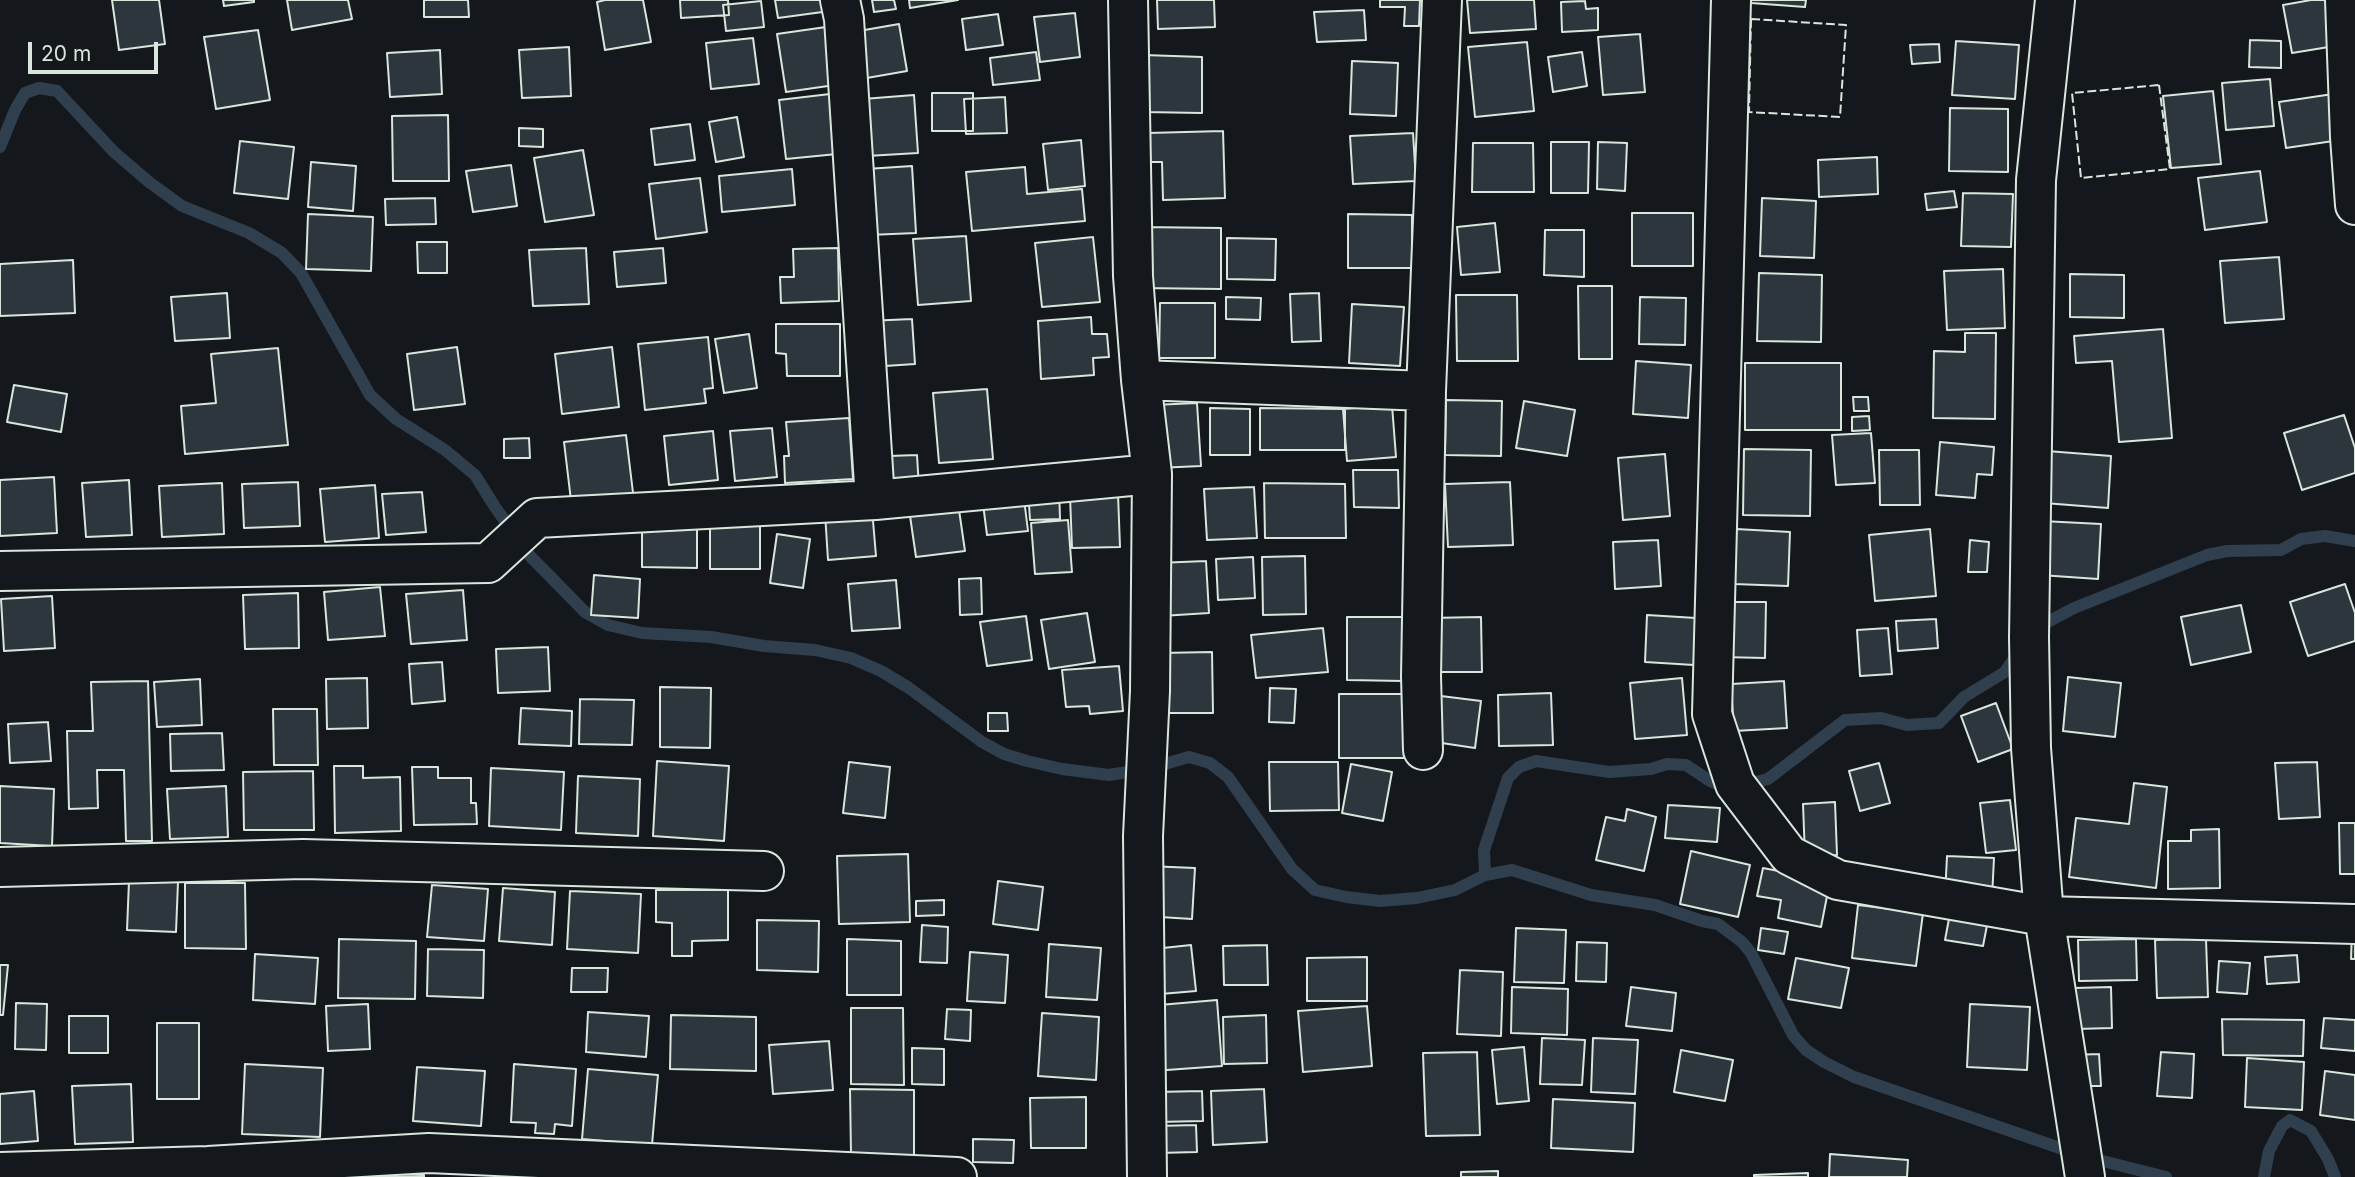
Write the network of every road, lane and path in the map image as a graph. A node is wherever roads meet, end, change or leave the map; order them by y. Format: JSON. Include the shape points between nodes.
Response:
{"nodes":[{"id":1,"x":840,"y":0,"type":"edge"},
{"id":2,"x":1128,"y":0,"type":"edge"},
{"id":3,"x":1441,"y":0,"type":"edge"},
{"id":4,"x":1731,"y":0,"type":"edge"},
{"id":5,"x":2055,"y":0,"type":"edge"},
{"id":6,"x":2346,"y":0,"type":"edge"},
{"id":7,"x":2355,"y":205,"type":"edge"},
{"id":8,"x":1141,"y":380,"type":"junction"},
{"id":9,"x":1426,"y":391,"type":"junction"},
{"id":10,"x":1152,"y":474,"type":"junction"},
{"id":11,"x":875,"y":500,"type":"junction"},
{"id":12,"x":0,"y":570,"type":"edge"},
{"id":13,"x":1423,"y":750,"type":"dead end"},
{"id":14,"x":0,"y":867,"type":"edge"},
{"id":15,"x":764,"y":871,"type":"dead end"},
{"id":16,"x":2044,"y":916,"type":"junction"},
{"id":17,"x":2355,"y":924,"type":"edge"},
{"id":18,"x":0,"y":1171,"type":"edge"},
{"id":19,"x":957,"y":1177,"type":"edge"},
{"id":20,"x":1147,"y":1177,"type":"edge"},
{"id":21,"x":2085,"y":1177,"type":"edge"}],
"edges":[{"from":1,"to":11,"type":"street"},
{"from":2,"to":8,"type":"street","via":[[1133,276]]},
{"from":3,"to":9,"type":"street"},
{"from":4,"to":16,"type":"street","via":[[1712,714],[1735,784],[1789,855],[1838,880]]},
{"from":5,"to":16,"type":"street","via":[[2036,180],[2029,637],[2031,748]]},
{"from":6,"to":7,"type":"street"},
{"from":8,"to":9,"type":"street"},
{"from":8,"to":10,"type":"street"},
{"from":9,"to":13,"type":"street"},
{"from":10,"to":11,"type":"street"},
{"from":10,"to":20,"type":"street","via":[[1143,836]]},
{"from":11,"to":12,"type":"street","via":[[537,519],[488,563]]},
{"from":14,"to":15,"type":"street","via":[[303,859]]},
{"from":16,"to":17,"type":"street"},
{"from":16,"to":21,"type":"street"},
{"from":18,"to":19,"type":"street","via":[[208,1166],[429,1153]]}]}
